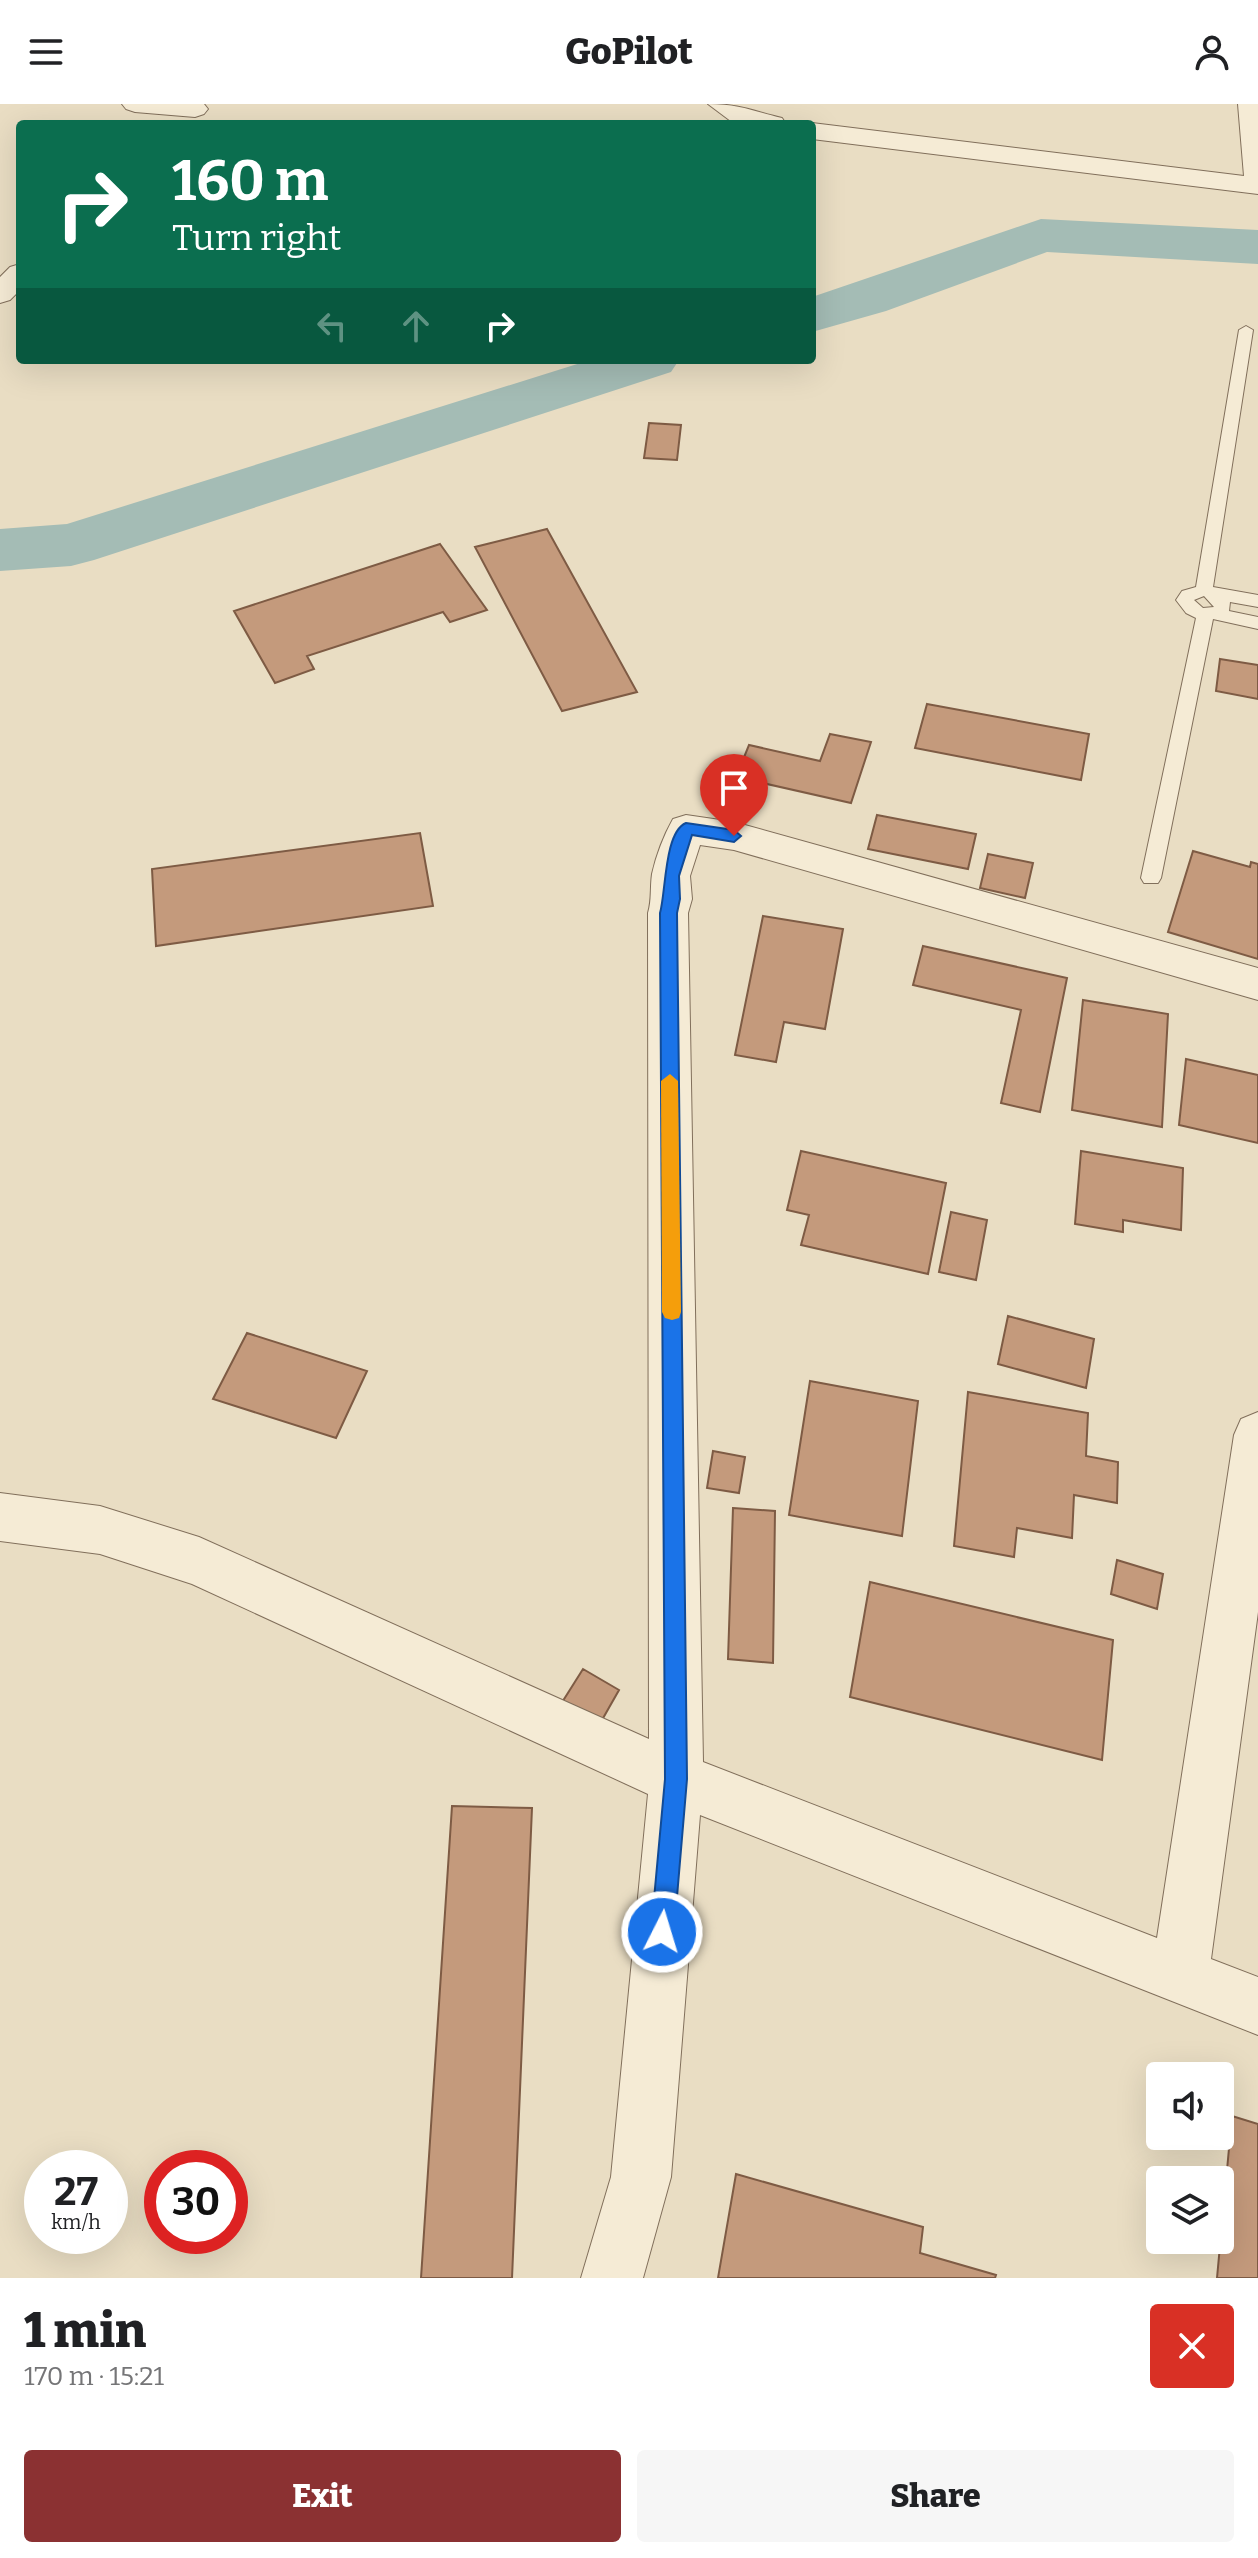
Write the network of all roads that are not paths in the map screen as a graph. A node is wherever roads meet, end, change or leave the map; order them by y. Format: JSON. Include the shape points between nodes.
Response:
{"nodes":[{"id":1,"x":135,"y":104,"type":"edge"},
{"id":2,"x":721,"y":104,"type":"edge"},
{"id":3,"x":1251,"y":104,"type":"edge"},
{"id":4,"x":191,"y":112,"type":"edge"},
{"id":5,"x":757,"y":120,"type":"edge"},
{"id":6,"x":816,"y":131,"type":"edge"},
{"id":7,"x":1258,"y":183,"type":"edge"},
{"id":8,"x":16,"y":277,"type":"edge"},
{"id":9,"x":0,"y":294,"type":"edge"},
{"id":10,"x":1246,"y":330,"type":"dead end"},
{"id":11,"x":1208,"y":592,"type":"junction"},
{"id":12,"x":1258,"y":601,"type":"edge"},
{"id":13,"x":1210,"y":614,"type":"junction"},
{"id":14,"x":1258,"y":623,"type":"edge"},
{"id":15,"x":1151,"y":878,"type":"dead end"},
{"id":16,"x":1258,"y":984,"type":"edge"},
{"id":17,"x":1258,"y":1435,"type":"edge"},
{"id":18,"x":0,"y":1517,"type":"edge"},
{"id":19,"x":676,"y":1779,"type":"junction"},
{"id":20,"x":1180,"y":1975,"type":"junction"},
{"id":21,"x":1258,"y":2006,"type":"edge"},
{"id":22,"x":612,"y":2278,"type":"edge"}],
"edges":[{"from":1,"to":4,"type":"street"},
{"from":2,"to":5,"type":"street"},
{"from":3,"to":7,"type":"street"},
{"from":6,"to":7,"type":"street"},
{"from":8,"to":9,"type":"street"},
{"from":10,"to":11,"type":"lane"},
{"from":11,"to":12,"type":"lane"},
{"from":11,"to":13,"type":"lane","via":[[1223,604]]},
{"from":11,"to":13,"type":"lane","via":[[1194,591],[1185,600],[1195,612]]},
{"from":13,"to":14,"type":"lane"},
{"from":13,"to":15,"type":"lane"},
{"from":16,"to":19,"type":"street","via":[[734,836],[686,829],[671,876],[668,913]]},
{"from":17,"to":20,"type":"street"},
{"from":18,"to":19,"type":"street","via":[[100,1530],[199,1562]]},
{"from":19,"to":20,"type":"street"},
{"from":19,"to":22,"type":"street","via":[[641,2177]]},
{"from":20,"to":21,"type":"street"}]}
